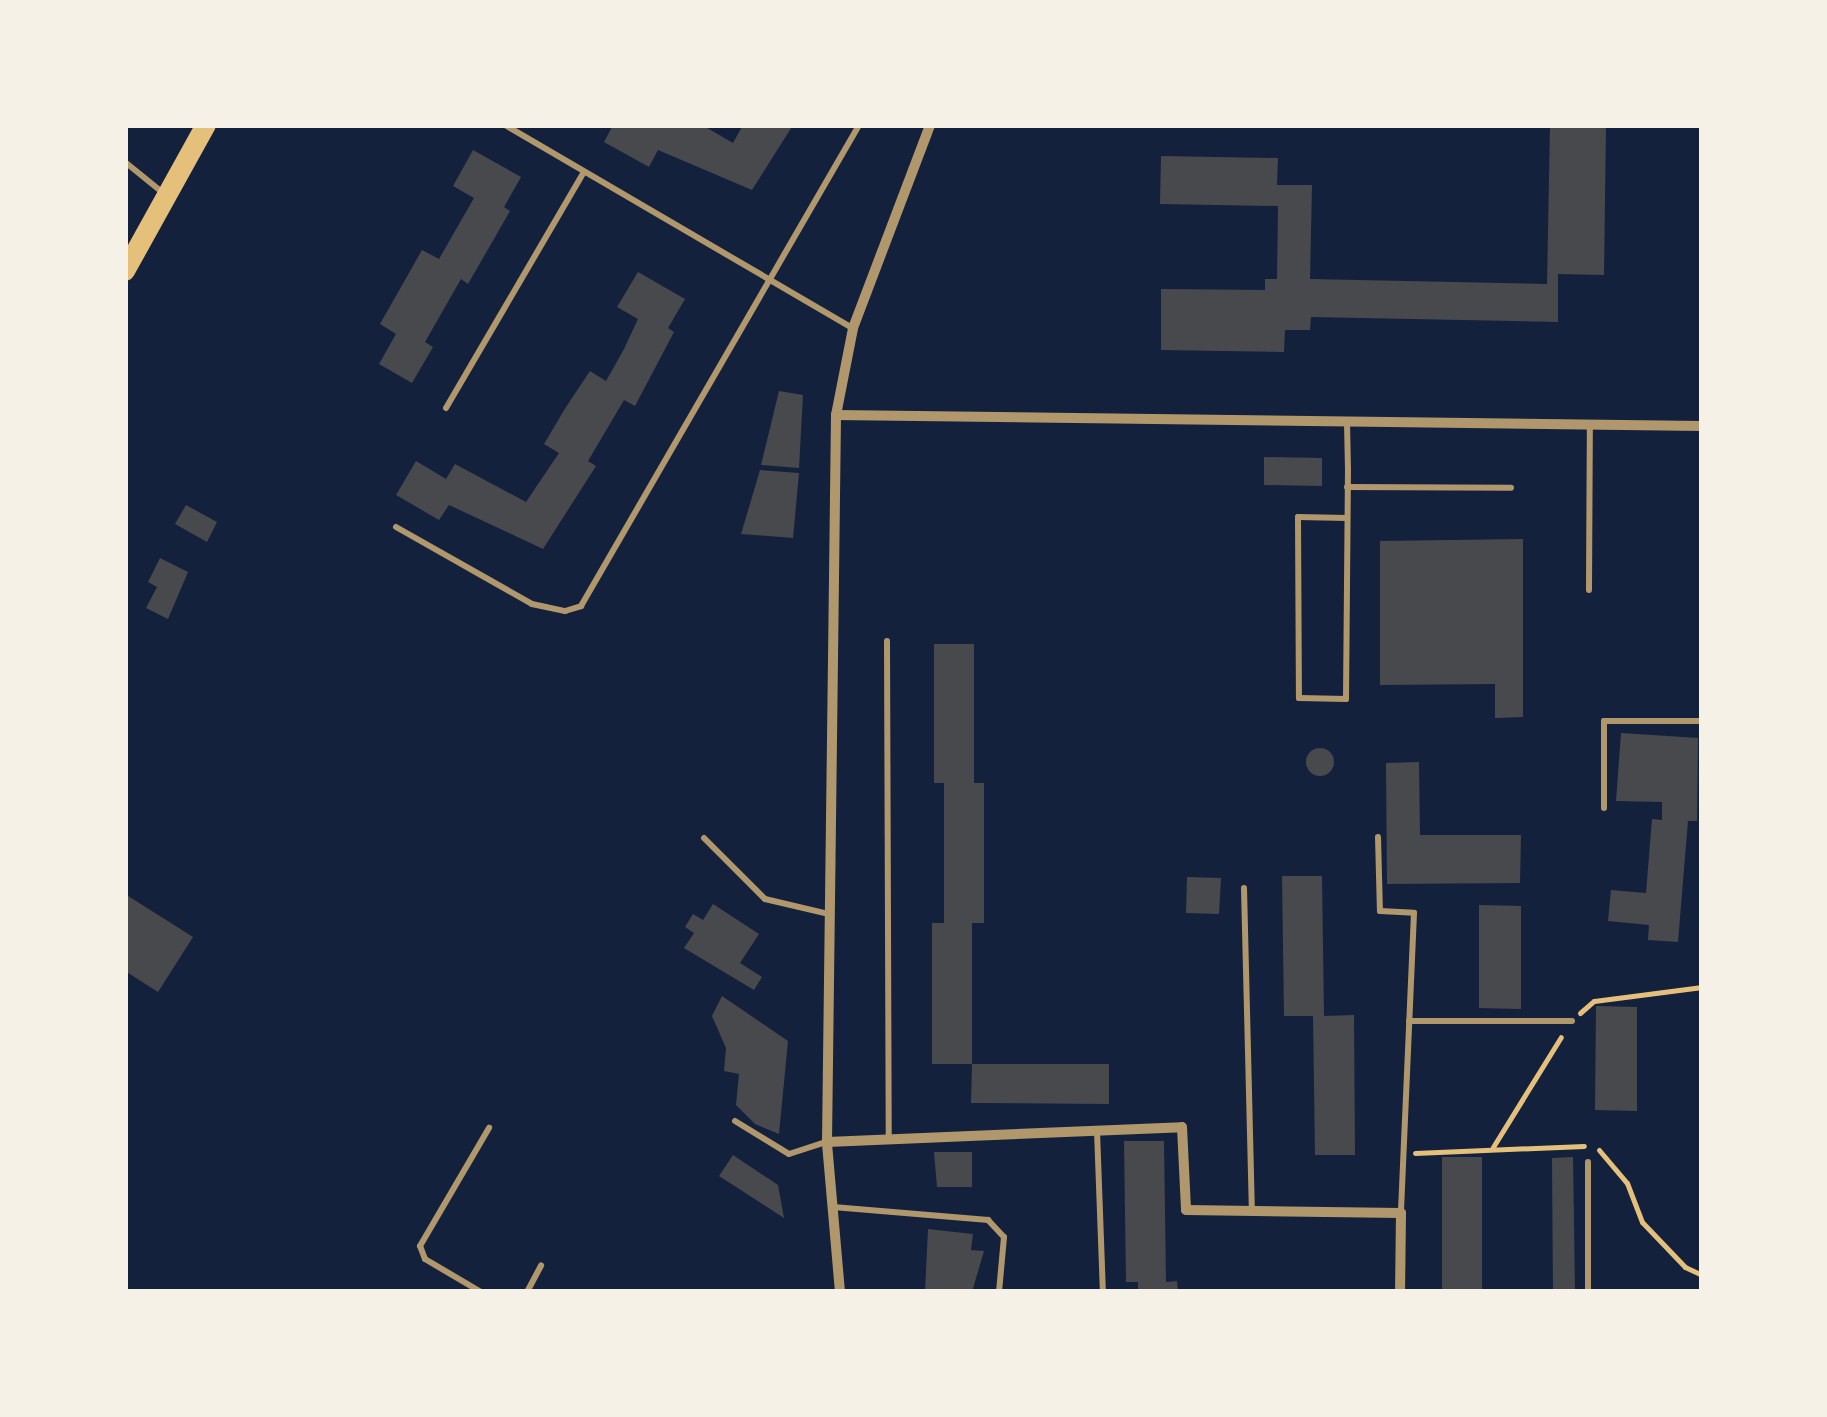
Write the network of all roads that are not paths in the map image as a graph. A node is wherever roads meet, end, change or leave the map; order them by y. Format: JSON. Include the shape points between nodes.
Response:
{"nodes":[{"id":1,"x":206,"y":125,"type":"edge"},
{"id":2,"x":505,"y":125,"type":"edge"},
{"id":3,"x":859,"y":125,"type":"edge"},
{"id":4,"x":930,"y":125,"type":"edge"},
{"id":5,"x":125,"y":162,"type":"edge"},
{"id":6,"x":584,"y":172,"type":"junction"},
{"id":7,"x":166,"y":196,"type":"junction"},
{"id":8,"x":132,"y":243,"type":"edge"},
{"id":9,"x":125,"y":271,"type":"edge"},
{"id":10,"x":770,"y":280,"type":"junction"},
{"id":11,"x":853,"y":328,"type":"junction"},
{"id":12,"x":446,"y":408,"type":"dead end"},
{"id":13,"x":836,"y":415,"type":"junction"},
{"id":14,"x":1347,"y":422,"type":"junction"},
{"id":15,"x":1590,"y":425,"type":"junction"},
{"id":16,"x":1702,"y":426,"type":"edge"},
{"id":17,"x":1347,"y":487,"type":"junction"},
{"id":18,"x":1511,"y":488,"type":"dead end"},
{"id":19,"x":1347,"y":518,"type":"junction"},
{"id":20,"x":396,"y":527,"type":"dead end"},
{"id":21,"x":1588,"y":590,"type":"dead end"},
{"id":22,"x":887,"y":641,"type":"dead end"},
{"id":23,"x":1702,"y":721,"type":"edge"},
{"id":24,"x":1604,"y":808,"type":"dead end"},
{"id":25,"x":1378,"y":837,"type":"dead end"},
{"id":26,"x":704,"y":838,"type":"dead end"},
{"id":27,"x":1244,"y":888,"type":"dead end"},
{"id":28,"x":830,"y":914,"type":"junction"},
{"id":29,"x":1409,"y":1021,"type":"junction"},
{"id":30,"x":1572,"y":1021,"type":"road end"},
{"id":31,"x":735,"y":1121,"type":"dead end"},
{"id":32,"x":489,"y":1128,"type":"dead end"},
{"id":33,"x":1097,"y":1130,"type":"junction"},
{"id":34,"x":889,"y":1139,"type":"junction"},
{"id":35,"x":827,"y":1142,"type":"junction"},
{"id":36,"x":1588,"y":1162,"type":"dead end"},
{"id":37,"x":832,"y":1208,"type":"junction"},
{"id":38,"x":1252,"y":1210,"type":"junction"},
{"id":39,"x":1400,"y":1213,"type":"junction"},
{"id":40,"x":542,"y":1266,"type":"dead end"},
{"id":41,"x":481,"y":1292,"type":"edge"},
{"id":42,"x":526,"y":1292,"type":"edge"},
{"id":43,"x":840,"y":1292,"type":"edge"},
{"id":44,"x":999,"y":1292,"type":"edge"},
{"id":45,"x":1102,"y":1292,"type":"edge"},
{"id":46,"x":1400,"y":1292,"type":"edge"},
{"id":47,"x":1588,"y":1292,"type":"edge"}],
"edges":[{"from":1,"to":7,"type":"main road"},
{"from":2,"to":6,"type":"lane"},
{"from":3,"to":10,"type":"lane"},
{"from":4,"to":11,"type":"street"},
{"from":5,"to":7,"type":"lane"},
{"from":6,"to":10,"type":"lane"},
{"from":6,"to":12,"type":"lane"},
{"from":7,"to":8,"type":"main road"},
{"from":8,"to":9,"type":"main road"},
{"from":10,"to":11,"type":"lane"},
{"from":10,"to":20,"type":"lane","via":[[581,606],[565,611],[532,604]]},
{"from":11,"to":13,"type":"street"},
{"from":13,"to":14,"type":"street"},
{"from":13,"to":28,"type":"street"},
{"from":14,"to":15,"type":"street"},
{"from":14,"to":17,"type":"lane"},
{"from":15,"to":16,"type":"street"},
{"from":15,"to":21,"type":"lane"},
{"from":17,"to":18,"type":"lane"},
{"from":17,"to":19,"type":"lane"},
{"from":19,"to":19,"type":"lane","via":[[1298,517],[1300,698],[1346,698]]},
{"from":22,"to":34,"type":"lane"},
{"from":23,"to":24,"type":"lane","via":[[1604,722]]},
{"from":25,"to":29,"type":"lane","via":[[1380,911],[1414,912]]},
{"from":26,"to":28,"type":"lane","via":[[765,898]]},
{"from":27,"to":38,"type":"lane"},
{"from":28,"to":35,"type":"street"},
{"from":29,"to":30,"type":"lane"},
{"from":29,"to":39,"type":"lane"},
{"from":31,"to":35,"type":"lane","via":[[789,1154]]},
{"from":32,"to":41,"type":"lane","via":[[420,1246],[425,1259]]},
{"from":33,"to":34,"type":"street"},
{"from":33,"to":38,"type":"street","via":[[1182,1127],[1186,1210]]},
{"from":33,"to":45,"type":"lane"},
{"from":34,"to":35,"type":"street"},
{"from":35,"to":37,"type":"street"},
{"from":36,"to":47,"type":"lane"},
{"from":37,"to":43,"type":"street"},
{"from":37,"to":44,"type":"lane","via":[[988,1220],[1004,1237]]},
{"from":38,"to":39,"type":"street"},
{"from":39,"to":46,"type":"street"},
{"from":40,"to":42,"type":"lane"}]}
